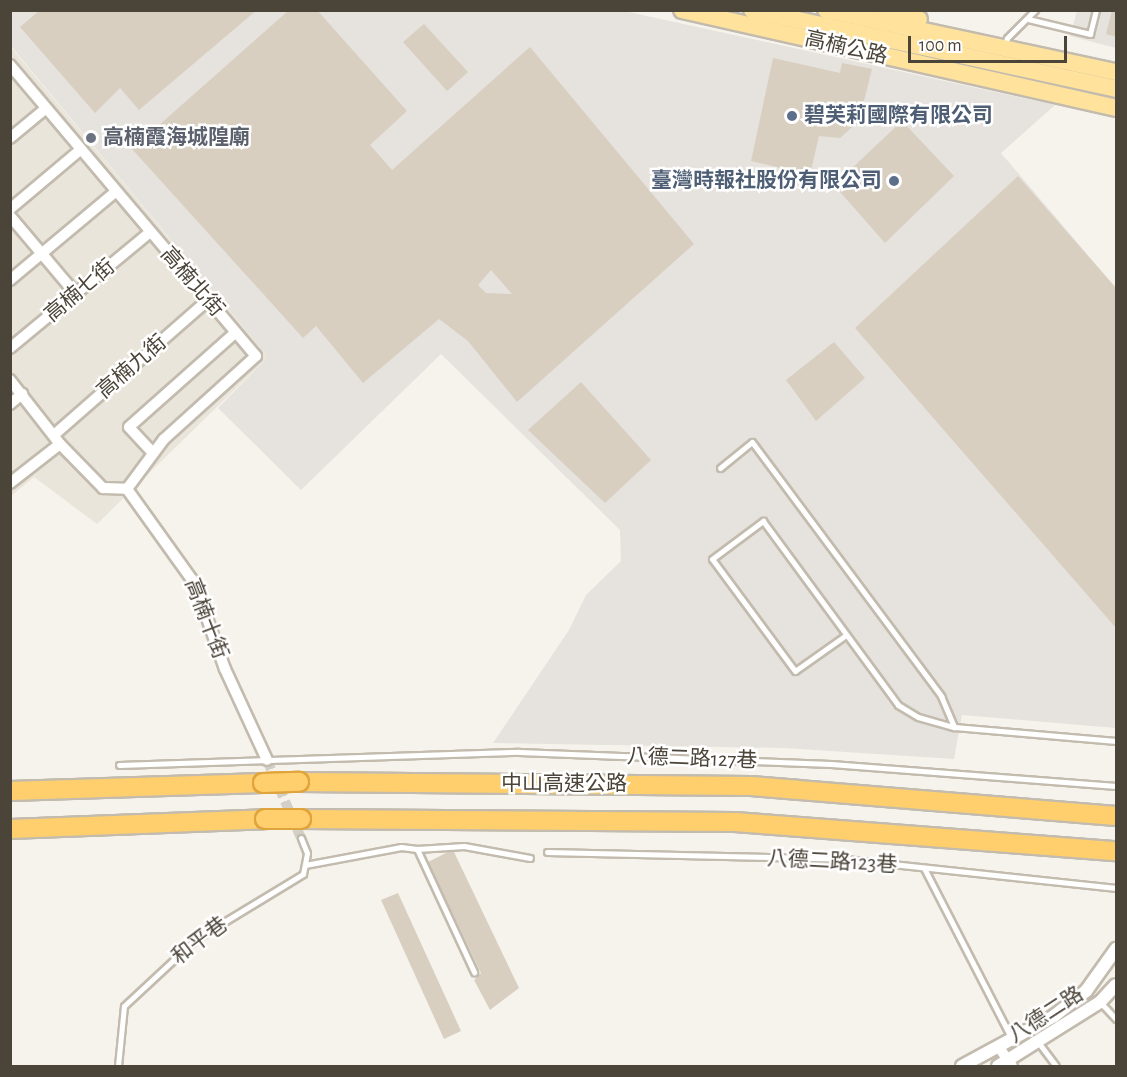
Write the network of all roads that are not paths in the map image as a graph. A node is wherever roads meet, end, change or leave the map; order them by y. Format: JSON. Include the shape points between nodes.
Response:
{"nodes":[{"id":1,"x":682,"y":10,"type":"edge"},
{"id":2,"x":752,"y":10,"type":"edge"},
{"id":3,"x":826,"y":10,"type":"edge"},
{"id":4,"x":1035,"y":10,"type":"edge"},
{"id":5,"x":1096,"y":10,"type":"edge"},
{"id":6,"x":883,"y":11,"type":"edge"},
{"id":7,"x":1028,"y":19,"type":"junction"},
{"id":8,"x":1004,"y":50,"type":"junction"},
{"id":9,"x":1116,"y":60,"type":"edge"},
{"id":10,"x":10,"y":65,"type":"edge"},
{"id":11,"x":1116,"y":72,"type":"edge"},
{"id":12,"x":996,"y":82,"type":"junction"},
{"id":13,"x":1116,"y":89,"type":"edge"},
{"id":14,"x":1116,"y":108,"type":"edge"},
{"id":15,"x":44,"y":110,"type":"junction"},
{"id":16,"x":10,"y":138,"type":"edge"},
{"id":17,"x":80,"y":150,"type":"junction"},
{"id":18,"x":114,"y":193,"type":"junction"},
{"id":19,"x":10,"y":209,"type":"edge"},
{"id":20,"x":10,"y":216,"type":"edge"},
{"id":21,"x":149,"y":233,"type":"junction"},
{"id":22,"x":41,"y":254,"type":"junction"},
{"id":23,"x":10,"y":280,"type":"edge"},
{"id":24,"x":76,"y":294,"type":"junction"},
{"id":25,"x":208,"y":300,"type":"junction"},
{"id":26,"x":236,"y":333,"type":"junction"},
{"id":27,"x":10,"y":348,"type":"edge"},
{"id":28,"x":10,"y":380,"type":"edge"},
{"id":29,"x":22,"y":394,"type":"junction"},
{"id":30,"x":10,"y":404,"type":"edge"},
{"id":31,"x":58,"y":439,"type":"junction"},
{"id":32,"x":153,"y":453,"type":"junction"},
{"id":33,"x":720,"y":468,"type":"dead end"},
{"id":34,"x":10,"y":483,"type":"edge"},
{"id":35,"x":127,"y":489,"type":"junction"},
{"id":36,"x":846,"y":635,"type":"junction"},
{"id":37,"x":954,"y":727,"type":"junction"},
{"id":38,"x":1116,"y":741,"type":"edge"},
{"id":39,"x":267,"y":760,"type":"junction"},
{"id":40,"x":119,"y":765,"type":"dead end"},
{"id":41,"x":1116,"y":786,"type":"edge"},
{"id":42,"x":10,"y":791,"type":"edge"},
{"id":43,"x":1116,"y":816,"type":"edge"},
{"id":44,"x":10,"y":829,"type":"edge"},
{"id":45,"x":301,"y":838,"type":"tunnel mouth"},
{"id":46,"x":417,"y":849,"type":"junction"},
{"id":47,"x":1116,"y":851,"type":"edge"},
{"id":48,"x":547,"y":852,"type":"dead end"},
{"id":49,"x":530,"y":858,"type":"dead end"},
{"id":50,"x":305,"y":865,"type":"junction"},
{"id":51,"x":924,"y":868,"type":"junction"},
{"id":52,"x":1116,"y":888,"type":"edge"},
{"id":53,"x":1116,"y":949,"type":"edge"},
{"id":54,"x":474,"y":972,"type":"dead end"},
{"id":55,"x":1116,"y":985,"type":"edge"},
{"id":56,"x":1100,"y":1002,"type":"junction"},
{"id":57,"x":1116,"y":1019,"type":"edge"},
{"id":58,"x":1012,"y":1039,"type":"junction"},
{"id":59,"x":1038,"y":1042,"type":"junction"},
{"id":60,"x":998,"y":1046,"type":"junction"},
{"id":61,"x":1006,"y":1065,"type":"edge"},
{"id":62,"x":118,"y":1066,"type":"edge"},
{"id":63,"x":962,"y":1066,"type":"edge"},
{"id":64,"x":1056,"y":1066,"type":"edge"}],
"edges":[{"from":1,"to":12,"type":"main road","name":"高楠公路"},
{"from":2,"to":8,"type":"main road","name":"高楠公路"},
{"from":3,"to":8,"type":"main road","name":"高楠公路"},
{"from":4,"to":7,"type":"lane"},
{"from":5,"to":7,"type":"lane","via":[[1090,34]]},
{"from":6,"to":8,"type":"main road","name":"高楠公路"},
{"from":7,"to":8,"type":"lane"},
{"from":8,"to":9,"type":"main road","name":"高楠公路"},
{"from":8,"to":11,"type":"main road","name":"高楠公路"},
{"from":8,"to":12,"type":"lane"},
{"from":8,"to":13,"type":"main road","name":"高楠公路"},
{"from":10,"to":15,"type":"street","name":"高楠北街"},
{"from":12,"to":14,"type":"main road","name":"高楠公路"},
{"from":15,"to":16,"type":"street"},
{"from":15,"to":17,"type":"street","name":"高楠北街"},
{"from":17,"to":18,"type":"street","name":"高楠北街"},
{"from":17,"to":19,"type":"street"},
{"from":18,"to":21,"type":"street","name":"高楠北街"},
{"from":18,"to":22,"type":"street"},
{"from":20,"to":22,"type":"street"},
{"from":21,"to":24,"type":"street","name":"高楠七街"},
{"from":21,"to":25,"type":"street","name":"高楠北街"},
{"from":22,"to":23,"type":"street"},
{"from":22,"to":24,"type":"street"},
{"from":24,"to":27,"type":"street","name":"高楠七街"},
{"from":25,"to":26,"type":"street","name":"高楠北街"},
{"from":25,"to":31,"type":"street","name":"高楠九街"},
{"from":26,"to":32,"type":"street","name":"高楠北街","via":[[256,357]]},
{"from":26,"to":32,"type":"street","via":[[129,427]]},
{"from":28,"to":29,"type":"street"},
{"from":29,"to":30,"type":"street"},
{"from":29,"to":31,"type":"street"},
{"from":31,"to":34,"type":"street","name":"高楠九街"},
{"from":31,"to":35,"type":"street","via":[[103,488]]},
{"from":32,"to":35,"type":"street","name":"高楠北街"},
{"from":33,"to":37,"type":"lane","via":[[752,442],[940,696]]},
{"from":35,"to":39,"type":"street","name":"高楠十街","via":[[195,584],[225,669]]},
{"from":36,"to":36,"type":"lane","via":[[764,521],[712,559],[795,670]]},
{"from":36,"to":37,"type":"lane","via":[[898,705],[918,717]]},
{"from":37,"to":38,"type":"lane"},
{"from":39,"to":40,"type":"lane","name":"八德二路127巷"},
{"from":39,"to":41,"type":"lane","name":"八德二路127巷","via":[[519,752],[831,764]]},
{"from":42,"to":43,"type":"highway","name":"中山高速公路","bridge":true,"via":[[299,782],[751,786]]},
{"from":44,"to":47,"type":"highway","name":"中山高速公路","bridge":true,"via":[[265,819],[735,822]]},
{"from":45,"to":50,"type":"lane","via":[[307,853]]},
{"from":46,"to":49,"type":"lane","via":[[464,846]]},
{"from":46,"to":50,"type":"lane","via":[[401,848]]},
{"from":46,"to":54,"type":"lane"},
{"from":48,"to":51,"type":"lane","name":"八德二路123巷","via":[[845,859]]},
{"from":50,"to":62,"type":"lane","name":"和平巷","via":[[303,874],[196,939],[124,1006]]},
{"from":51,"to":52,"type":"lane","name":"八德二路123巷"},
{"from":51,"to":58,"type":"lane"},
{"from":53,"to":58,"type":"street","name":"八德二路","via":[[1086,991],[1054,1016]]},
{"from":55,"to":56,"type":"street","name":"八德二路"},
{"from":56,"to":57,"type":"lane"},
{"from":56,"to":59,"type":"street","name":"八德二路"},
{"from":58,"to":60,"type":"street","name":"八德二路"},
{"from":59,"to":61,"type":"street","name":"八德二路"},
{"from":59,"to":64,"type":"lane"},
{"from":60,"to":61,"type":"street"},
{"from":60,"to":63,"type":"street","name":"八德二路"}]}
